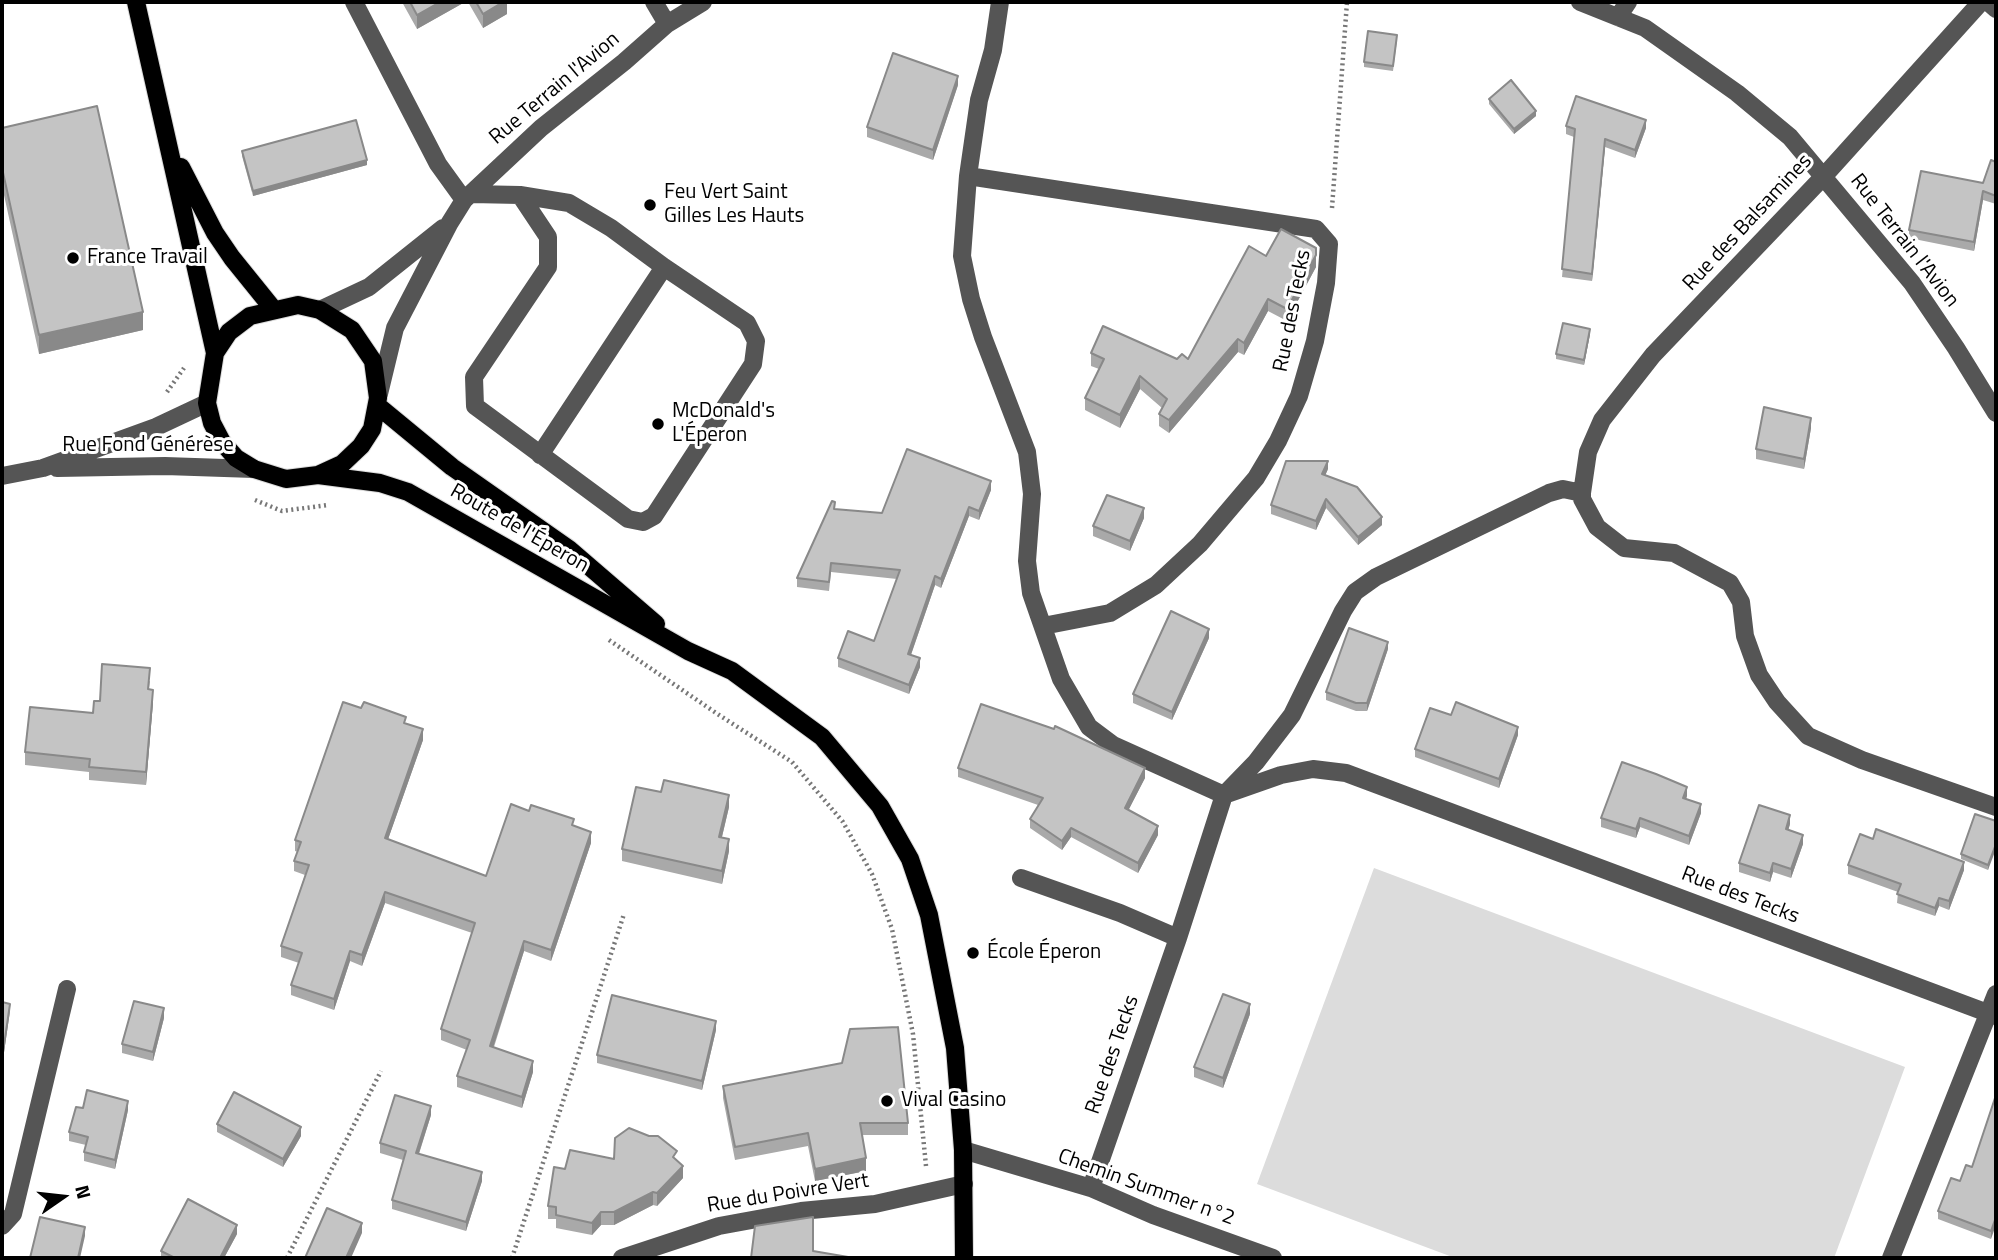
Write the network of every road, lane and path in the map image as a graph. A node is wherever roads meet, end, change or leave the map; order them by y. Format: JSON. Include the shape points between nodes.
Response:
{"nodes":[{"id":1,"x":136,"y":2,"type":"edge"},
{"id":2,"x":354,"y":2,"type":"edge"},
{"id":3,"x":654,"y":2,"type":"edge"},
{"id":4,"x":703,"y":2,"type":"edge"},
{"id":5,"x":1000,"y":2,"type":"edge"},
{"id":6,"x":1347,"y":2,"type":"edge"},
{"id":7,"x":1580,"y":2,"type":"edge"},
{"id":8,"x":1981,"y":2,"type":"edge"},
{"id":9,"x":1988,"y":2,"type":"edge"},
{"id":10,"x":1623,"y":9,"type":"edge"},
{"id":11,"x":1996,"y":9,"type":"edge"},
{"id":12,"x":667,"y":24,"type":"junction"},
{"id":13,"x":169,"y":143,"type":"junction"},
{"id":14,"x":968,"y":176,"type":"junction"},
{"id":15,"x":1824,"y":176,"type":"junction"},
{"id":16,"x":520,"y":195,"type":"junction"},
{"id":17,"x":468,"y":197,"type":"junction"},
{"id":18,"x":449,"y":224,"type":"junction"},
{"id":19,"x":1329,"y":244,"type":"junction"},
{"id":20,"x":664,"y":267,"type":"junction"},
{"id":21,"x":274,"y":310,"type":"junction"},
{"id":22,"x":320,"y":310,"type":"junction"},
{"id":23,"x":215,"y":354,"type":"junction"},
{"id":24,"x":378,"y":402,"type":"junction"},
{"id":25,"x":207,"y":403,"type":"junction"},
{"id":26,"x":1996,"y":413,"type":"edge"},
{"id":27,"x":540,"y":455,"type":"junction"},
{"id":28,"x":43,"y":468,"type":"junction"},
{"id":29,"x":254,"y":469,"type":"junction"},
{"id":30,"x":318,"y":475,"type":"junction"},
{"id":31,"x":2,"y":476,"type":"edge"},
{"id":32,"x":1582,"y":493,"type":"junction"},
{"id":33,"x":1043,"y":626,"type":"junction"},
{"id":34,"x":607,"y":638,"type":"dead end"},
{"id":35,"x":688,"y":651,"type":"junction"},
{"id":36,"x":1224,"y":795,"type":"junction"},
{"id":37,"x":1996,"y":807,"type":"edge"},
{"id":38,"x":1020,"y":878,"type":"dead end"},
{"id":39,"x":624,"y":914,"type":"dead end"},
{"id":40,"x":1178,"y":938,"type":"junction"},
{"id":41,"x":66,"y":989,"type":"dead end"},
{"id":42,"x":1996,"y":994,"type":"edge"},
{"id":43,"x":1993,"y":1015,"type":"edge"},
{"id":44,"x":381,"y":1072,"type":"dead end"},
{"id":45,"x":963,"y":1150,"type":"junction"},
{"id":46,"x":964,"y":1180,"type":"junction"},
{"id":47,"x":1091,"y":1188,"type":"junction"},
{"id":48,"x":2,"y":1226,"type":"edge"},
{"id":49,"x":287,"y":1258,"type":"edge"},
{"id":50,"x":512,"y":1258,"type":"edge"},
{"id":51,"x":622,"y":1258,"type":"edge"},
{"id":52,"x":964,"y":1258,"type":"edge"},
{"id":53,"x":1273,"y":1258,"type":"edge"},
{"id":54,"x":1891,"y":1258,"type":"edge"}],
"edges":[{"from":1,"to":13,"type":"main road"},
{"from":2,"to":17,"type":"street","via":[[439,164]]},
{"from":3,"to":12,"type":"street"},
{"from":4,"to":12,"type":"street","name":"Rue Terrain l'Avion"},
{"from":5,"to":14,"type":"street"},
{"from":6,"to":19,"type":"path"},
{"from":7,"to":10,"type":"street","name":"Rue Terrain l'Avion"},
{"from":8,"to":15,"type":"street","name":"Rue des Balsamines"},
{"from":9,"to":11,"type":"street"},
{"from":10,"to":15,"type":"street","name":"Rue Terrain l'Avion","via":[[1790,137]]},
{"from":12,"to":17,"type":"street","name":"Rue Terrain l'Avion","via":[[541,128]]},
{"from":13,"to":21,"type":"main road","via":[[215,233]]},
{"from":13,"to":23,"type":"main road"},
{"from":14,"to":19,"type":"street","name":"Rue des Tecks","via":[[1316,229]]},
{"from":14,"to":33,"type":"street","via":[[962,257],[983,337],[1027,452],[1032,494],[1027,561],[1031,593]]},
{"from":15,"to":26,"type":"street","name":"Rue Terrain l'Avion","via":[[1912,283]]},
{"from":15,"to":32,"type":"street","name":"Rue des Balsamines","via":[[1653,355],[1602,420],[1588,452]]},
{"from":16,"to":17,"type":"street"},
{"from":16,"to":20,"type":"street","via":[[569,203]]},
{"from":16,"to":27,"type":"street","via":[[548,237],[548,267],[474,377],[475,406]]},
{"from":17,"to":18,"type":"street","name":"Rue Terrain l'Avion"},
{"from":18,"to":22,"type":"street","name":"Rue Terrain l'Avion","via":[[369,288]]},
{"from":18,"to":24,"type":"street","name":"Rue Terrain l'Avion","via":[[395,328]]},
{"from":19,"to":33,"type":"street","name":"Rue des Tecks","via":[[1315,341],[1299,396],[1256,478],[1200,544],[1156,585],[1110,613]]},
{"from":20,"to":27,"type":"street"},
{"from":20,"to":27,"type":"street","via":[[747,323],[756,341],[752,364],[654,516],[643,522],[628,520]]},
{"from":21,"to":22,"type":"main road","via":[[298,305]]},
{"from":21,"to":23,"type":"main road","via":[[250,316],[229,332]]},
{"from":22,"to":24,"type":"main road","via":[[352,330],[373,361]]},
{"from":23,"to":25,"type":"main road"},
{"from":24,"to":30,"type":"main road","via":[[372,429],[361,446],[342,464]]},
{"from":24,"to":35,"type":"main road","name":"Route de l'Éperon","via":[[452,467],[569,550]]},
{"from":25,"to":28,"type":"street","name":"Rue Fond Générèse","via":[[156,427]]},
{"from":25,"to":29,"type":"main road","via":[[222,442]]},
{"from":28,"to":29,"type":"street","name":"Rue Fond Générèse"},
{"from":28,"to":31,"type":"street","name":"Rue Fond Générèse"},
{"from":29,"to":30,"type":"main road","via":[[286,479]]},
{"from":30,"to":35,"type":"main road","name":"Route de l'Éperon","via":[[380,483],[408,492]]},
{"from":32,"to":36,"type":"street","via":[[1563,489],[1549,493],[1376,577],[1355,592],[1292,715]]},
{"from":32,"to":37,"type":"street","via":[[1597,527],[1623,548],[1674,552],[1730,583],[1741,602],[1745,636],[1759,675],[1808,736]]},
{"from":33,"to":36,"type":"street","via":[[1061,679],[1089,727],[1113,745]]},
{"from":34,"to":46,"type":"path","via":[[792,762],[843,822],[872,874],[892,929],[913,1034],[926,1166]]},
{"from":35,"to":45,"type":"main road","name":"Route de l'Éperon","via":[[732,671],[822,737],[880,806],[910,859],[929,915],[955,1048]]},
{"from":36,"to":40,"type":"street","name":"Rue des Tecks"},
{"from":36,"to":43,"type":"street","name":"Rue des Tecks","via":[[1313,769],[1346,773]]},
{"from":38,"to":40,"type":"street"},
{"from":39,"to":50,"type":"path"},
{"from":40,"to":47,"type":"street","name":"Rue des Tecks"},
{"from":41,"to":48,"type":"street","via":[[13,1214]]},
{"from":42,"to":43,"type":"street"},
{"from":43,"to":54,"type":"street"},
{"from":44,"to":49,"type":"path"},
{"from":45,"to":46,"type":"main road","name":"Route de l'Éperon"},
{"from":45,"to":47,"type":"street","name":"Chemin Summer n°2"},
{"from":46,"to":51,"type":"street","name":"Rue du Poivre Vert","via":[[875,1203],[719,1226]]},
{"from":46,"to":52,"type":"main road","name":"Route de l'Éperon"},
{"from":47,"to":53,"type":"street","name":"Chemin Summer n°2"}]}
